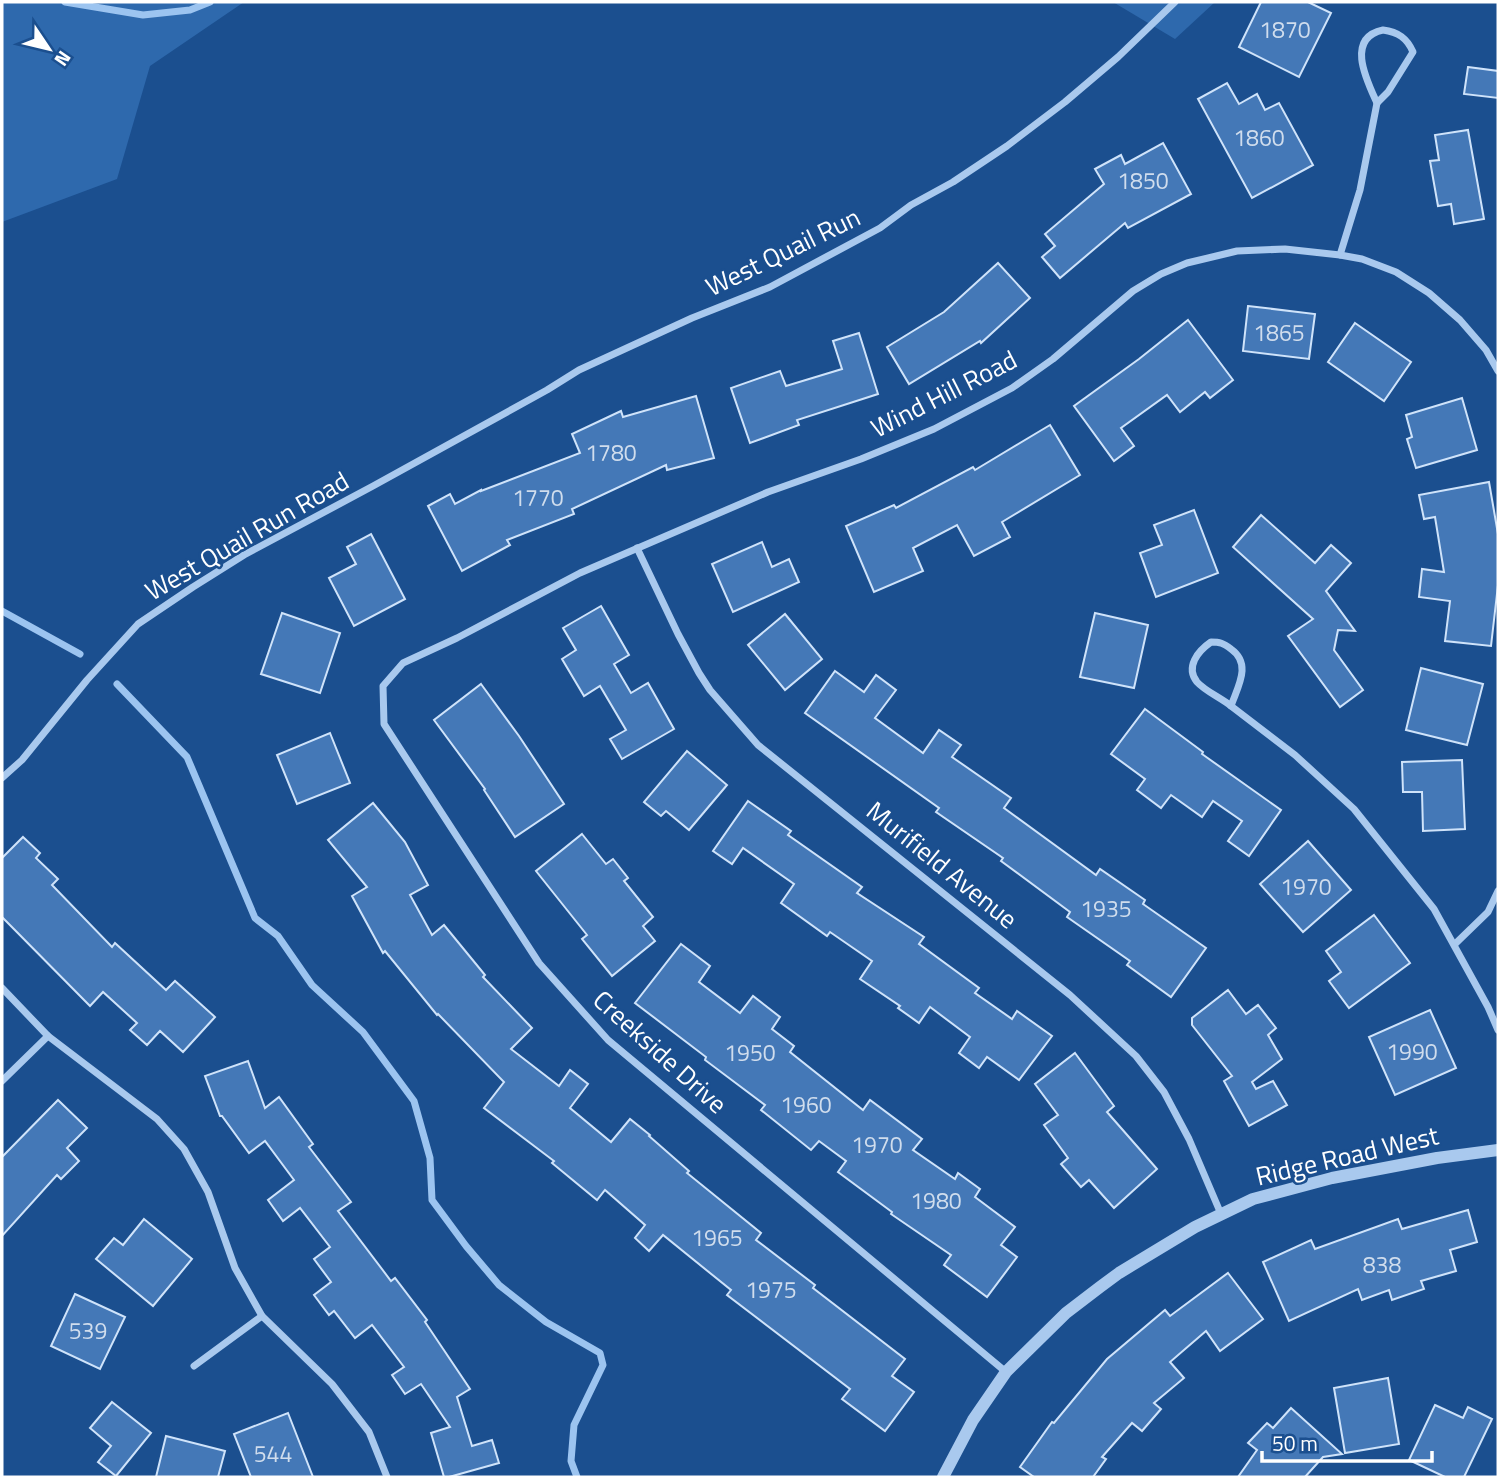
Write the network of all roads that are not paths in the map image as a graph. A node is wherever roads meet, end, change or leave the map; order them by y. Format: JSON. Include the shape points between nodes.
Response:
{"nodes":[{"id":1,"x":1175,"y":2,"type":"edge"},
{"id":2,"x":1377,"y":103,"type":"junction"},
{"id":3,"x":1340,"y":255,"type":"junction"},
{"id":4,"x":1498,"y":371,"type":"edge"},
{"id":5,"x":373,"y":486,"type":"joint"},
{"id":6,"x":637,"y":548,"type":"junction"},
{"id":7,"x":383,"y":686,"type":"joint"},
{"id":8,"x":1231,"y":706,"type":"junction"},
{"id":9,"x":2,"y":778,"type":"edge"},
{"id":10,"x":1498,"y":891,"type":"edge"},
{"id":11,"x":1455,"y":944,"type":"junction"},
{"id":12,"x":2,"y":988,"type":"edge"},
{"id":13,"x":1498,"y":1030,"type":"edge"},
{"id":14,"x":48,"y":1036,"type":"junction"},
{"id":15,"x":2,"y":1081,"type":"edge"},
{"id":16,"x":1498,"y":1150,"type":"edge"},
{"id":17,"x":1221,"y":1214,"type":"junction"},
{"id":18,"x":262,"y":1316,"type":"junction"},
{"id":19,"x":194,"y":1366,"type":"dead end"},
{"id":20,"x":1006,"y":1373,"type":"junction"},
{"id":21,"x":387,"y":1477,"type":"edge"},
{"id":22,"x":943,"y":1477,"type":"edge"}],
"edges":[{"from":1,"to":5,"type":"street","name":"West Quail Run","via":[[1065,102],[1007,146],[880,228],[770,287],[579,370]]},
{"from":2,"to":2,"type":"street","via":[[1413,52],[1394,31],[1377,32],[1363,46],[1364,72]]},
{"from":2,"to":3,"type":"street","via":[[1360,190]]},
{"from":3,"to":4,"type":"street","name":"Wind Hill Road","via":[[1396,272],[1429,293],[1460,320]]},
{"from":3,"to":6,"type":"street","name":"Wind Hill Road","via":[[1285,249],[1237,251],[1161,274],[1133,291],[1012,388],[934,429]]},
{"from":5,"to":9,"type":"street","name":"West Quail Run Road","via":[[244,555],[138,624]]},
{"from":6,"to":7,"type":"street","name":"Wind Hill Road","via":[[403,663]]},
{"from":6,"to":17,"type":"street","name":"Murifield Avenue","via":[[699,673],[758,745],[1070,995],[1136,1056],[1164,1092]]},
{"from":7,"to":20,"type":"street","name":"Creekside Drive","via":[[384,724],[539,963],[608,1040]]},
{"from":8,"to":8,"type":"street","via":[[1242,662],[1223,642],[1210,642],[1194,658],[1194,675]]},
{"from":8,"to":11,"type":"street","via":[[1295,755],[1353,809],[1434,909]]},
{"from":10,"to":11,"type":"street","via":[[1488,912]]},
{"from":11,"to":13,"type":"street"},
{"from":12,"to":14,"type":"street"},
{"from":14,"to":15,"type":"street"},
{"from":14,"to":18,"type":"street","via":[[157,1119],[184,1149],[208,1192],[235,1268]]},
{"from":16,"to":17,"type":"street","name":"Ridge Road West","via":[[1332,1178],[1253,1199]]},
{"from":17,"to":20,"type":"street","name":"Ridge Road West","via":[[1119,1273],[1066,1314]]},
{"from":18,"to":19,"type":"street"},
{"from":18,"to":21,"type":"street","via":[[332,1384],[369,1432]]},
{"from":20,"to":22,"type":"street","name":"Ridge Road West","via":[[973,1420]]}]}
